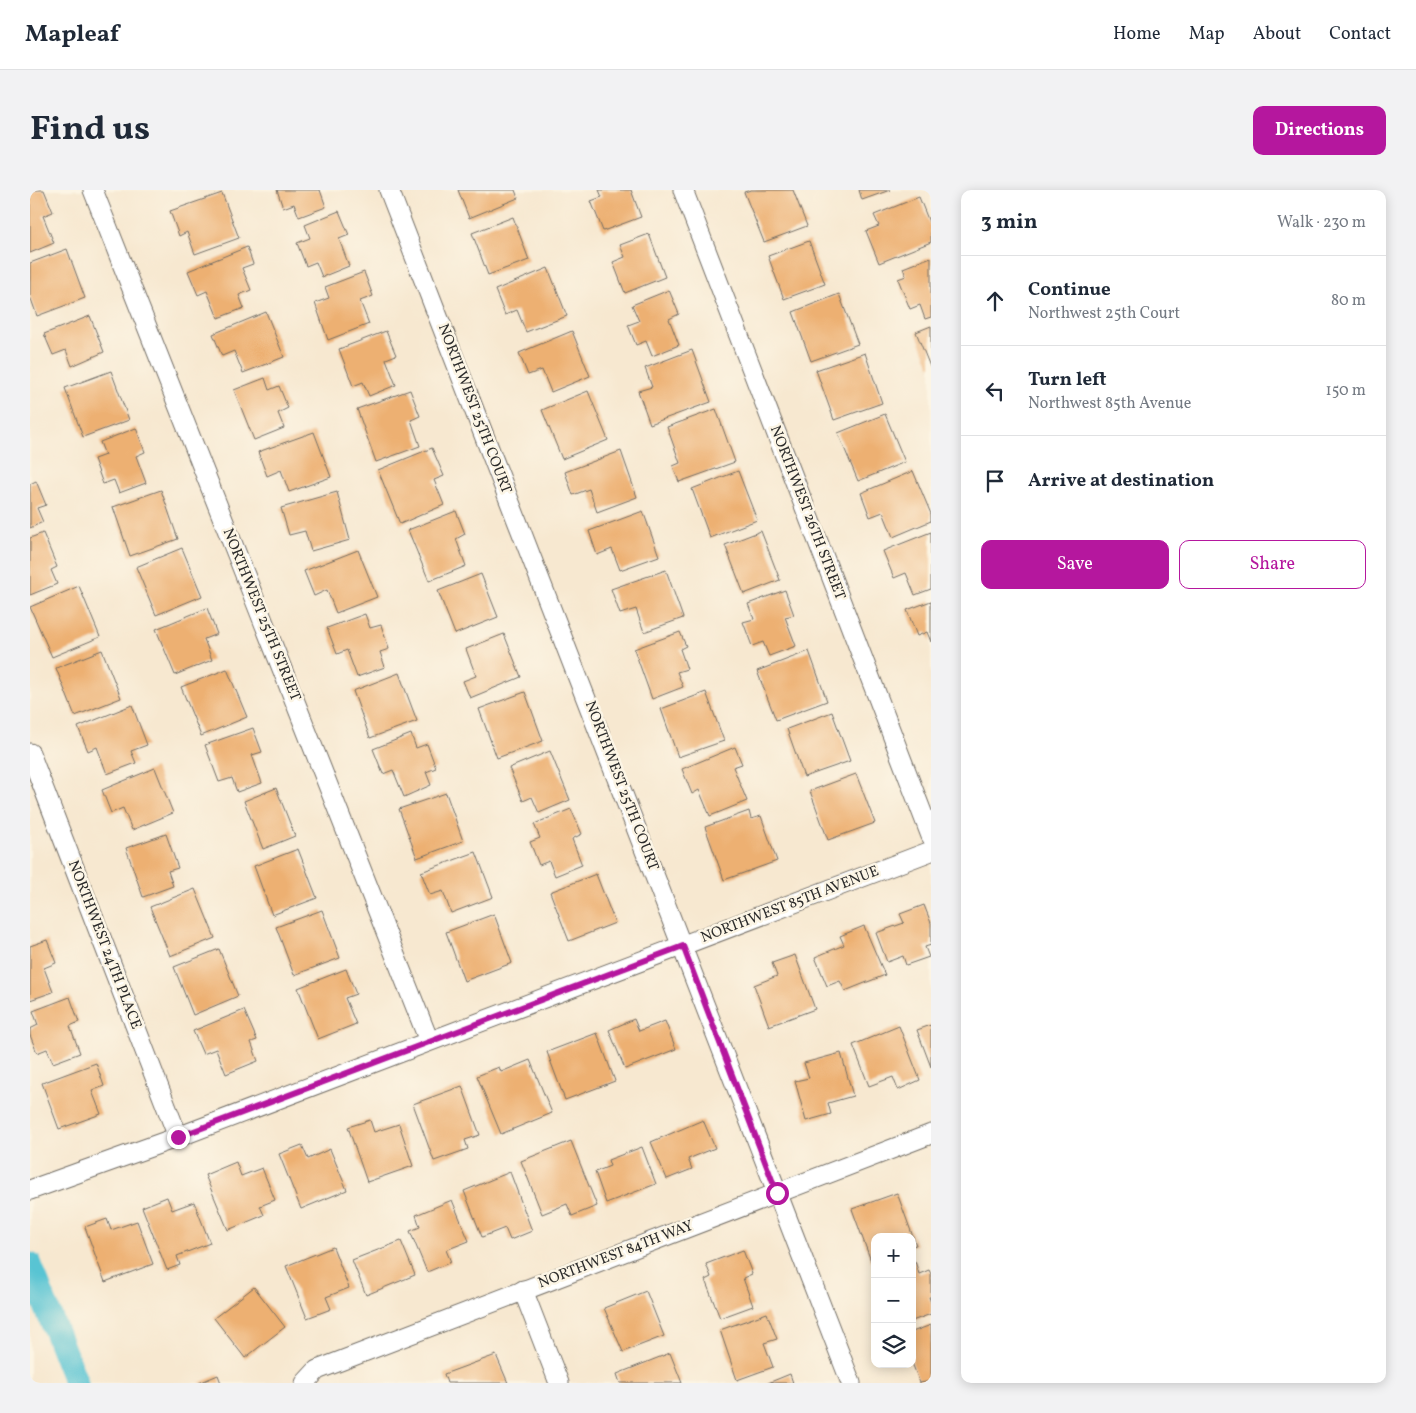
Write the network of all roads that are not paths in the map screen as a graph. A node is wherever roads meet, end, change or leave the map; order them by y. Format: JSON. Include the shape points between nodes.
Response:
{"nodes":[{"id":1,"x":93,"y":190,"type":"edge"},
{"id":2,"x":389,"y":190,"type":"edge"},
{"id":3,"x":683,"y":190,"type":"edge"},
{"id":4,"x":30,"y":753,"type":"edge"},
{"id":5,"x":931,"y":836,"type":"edge"},
{"id":6,"x":931,"y":851,"type":"edge"},
{"id":7,"x":683,"y":946,"type":"junction"},
{"id":8,"x":429,"y":1041,"type":"junction"},
{"id":9,"x":931,"y":1134,"type":"edge"},
{"id":10,"x":178,"y":1137,"type":"junction"},
{"id":11,"x":30,"y":1190,"type":"edge"},
{"id":12,"x":777,"y":1193,"type":"junction"},
{"id":13,"x":523,"y":1290,"type":"junction"},
{"id":14,"x":305,"y":1383,"type":"edge"},
{"id":15,"x":559,"y":1383,"type":"edge"},
{"id":16,"x":851,"y":1383,"type":"edge"}],
"edges":[{"from":1,"to":8,"type":"street","name":"NORTHWEST 25TH STREET"},
{"from":2,"to":7,"type":"street","name":"NORTHWEST 25TH COURT"},
{"from":3,"to":5,"type":"street","name":"NORTHWEST 26TH STREET"},
{"from":4,"to":10,"type":"street","name":"NORTHWEST 24TH PLACE"},
{"from":6,"to":7,"type":"street","name":"NORTHWEST 85TH AVENUE"},
{"from":7,"to":8,"type":"street","name":"NORTHWEST 85TH AVENUE"},
{"from":7,"to":12,"type":"street","name":"NORTHWEST 25TH COURT"},
{"from":8,"to":10,"type":"street","name":"NORTHWEST 85TH AVENUE"},
{"from":9,"to":12,"type":"street","name":"NORTHWEST 84TH WAY"},
{"from":10,"to":11,"type":"street","name":"NORTHWEST 85TH AVENUE"},
{"from":12,"to":13,"type":"street","name":"NORTHWEST 84TH WAY"},
{"from":12,"to":16,"type":"street","name":"NORTHWEST 25TH COURT"},
{"from":13,"to":14,"type":"street","name":"NORTHWEST 84TH WAY","via":[[317,1370]]},
{"from":13,"to":15,"type":"street"}]}
